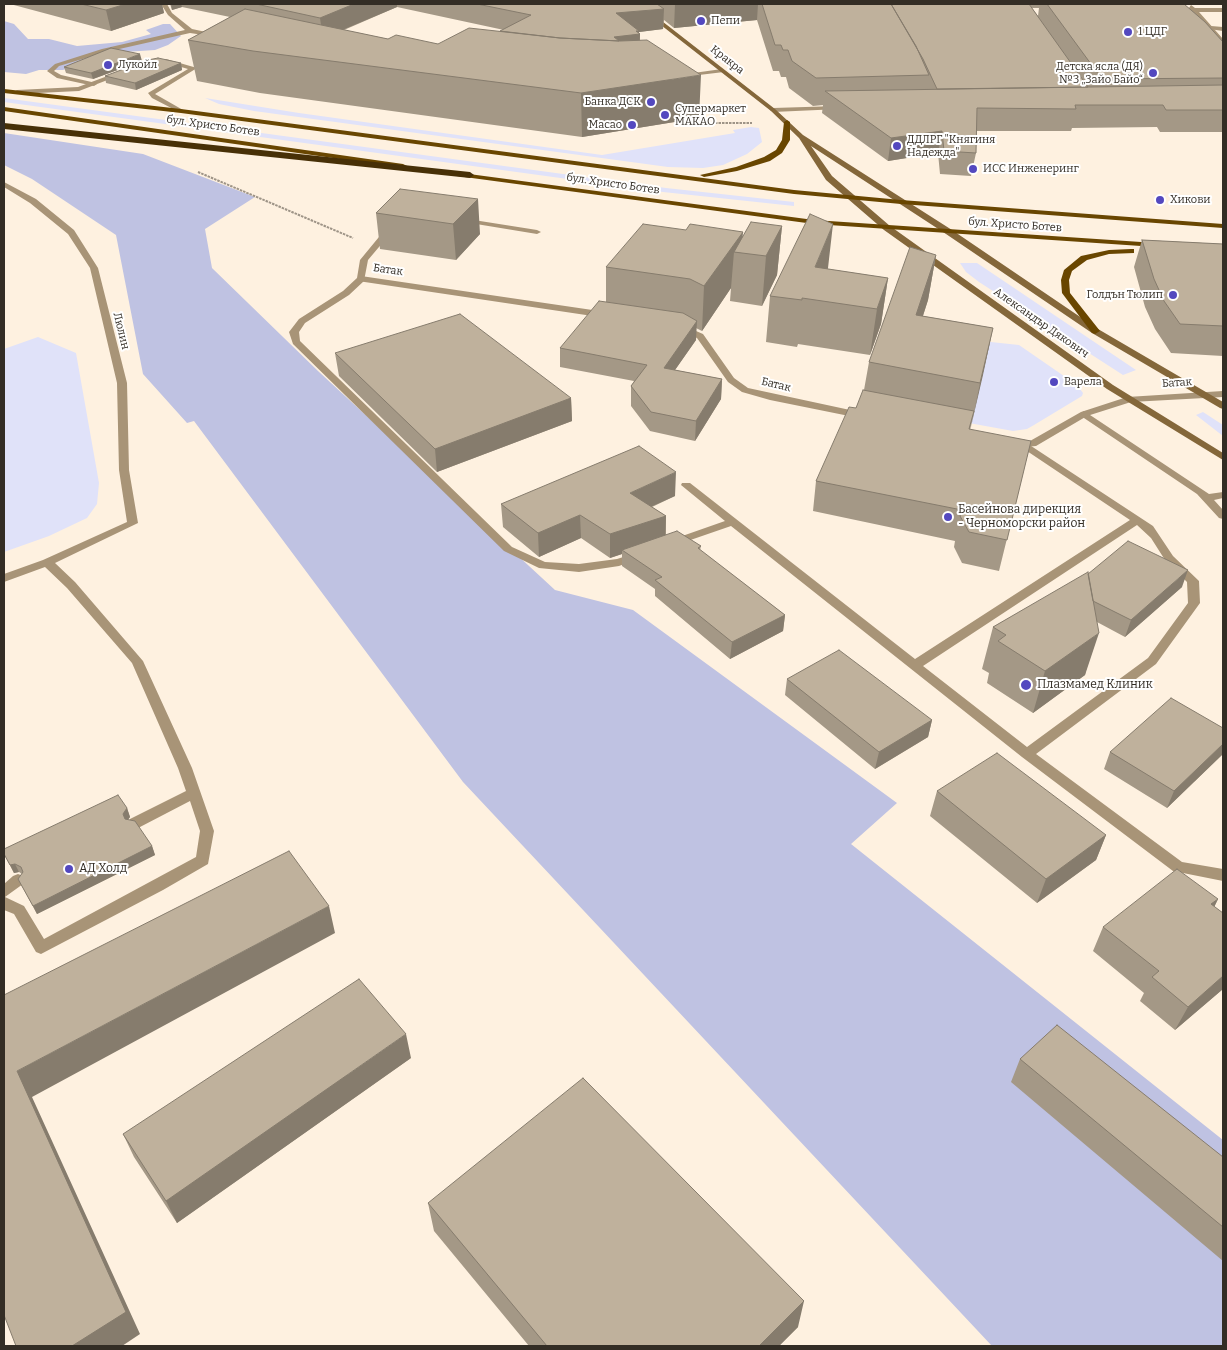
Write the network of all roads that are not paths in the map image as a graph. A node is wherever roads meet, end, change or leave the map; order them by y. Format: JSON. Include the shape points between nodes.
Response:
{"nodes":[{"id":1,"x":167,"y":4,"type":"edge"},
{"id":2,"x":637,"y":4,"type":"edge"},
{"id":3,"x":1188,"y":4,"type":"edge"},
{"id":4,"x":645,"y":10,"type":"junction"},
{"id":5,"x":660,"y":10,"type":"edge"},
{"id":6,"x":1165,"y":10,"type":"edge"},
{"id":7,"x":1194,"y":10,"type":"junction"},
{"id":8,"x":1223,"y":10,"type":"edge"},
{"id":9,"x":1211,"y":28,"type":"junction"},
{"id":10,"x":1223,"y":29,"type":"edge"},
{"id":11,"x":190,"y":32,"type":"junction"},
{"id":12,"x":228,"y":37,"type":"edge"},
{"id":13,"x":1223,"y":42,"type":"edge"},
{"id":14,"x":157,"y":60,"type":"edge"},
{"id":15,"x":128,"y":70,"type":"edge"},
{"id":16,"x":722,"y":71,"type":"junction"},
{"id":17,"x":674,"y":76,"type":"edge"},
{"id":18,"x":94,"y":84,"type":"junction"},
{"id":19,"x":4,"y":91,"type":"edge"},
{"id":20,"x":17,"y":92,"type":"junction"},
{"id":21,"x":843,"y":108,"type":"edge"},
{"id":22,"x":4,"y":109,"type":"edge"},
{"id":23,"x":181,"y":110,"type":"junction"},
{"id":24,"x":773,"y":110,"type":"junction"},
{"id":25,"x":786,"y":122,"type":"junction"},
{"id":26,"x":4,"y":126,"type":"edge"},
{"id":27,"x":801,"y":136,"type":"junction"},
{"id":28,"x":470,"y":175,"type":"junction"},
{"id":29,"x":666,"y":175,"type":"junction"},
{"id":30,"x":4,"y":184,"type":"edge"},
{"id":31,"x":853,"y":198,"type":"junction"},
{"id":32,"x":901,"y":202,"type":"junction"},
{"id":33,"x":456,"y":219,"type":"edge"},
{"id":34,"x":399,"y":220,"type":"edge"},
{"id":35,"x":1223,"y":226,"type":"edge"},
{"id":36,"x":886,"y":228,"type":"junction"},
{"id":37,"x":537,"y":232,"type":"dead end"},
{"id":38,"x":949,"y":232,"type":"junction"},
{"id":39,"x":361,"y":279,"type":"junction"},
{"id":40,"x":618,"y":317,"type":"edge"},
{"id":41,"x":675,"y":326,"type":"edge"},
{"id":42,"x":1095,"y":331,"type":"junction"},
{"id":43,"x":1204,"y":394,"type":"junction"},
{"id":44,"x":1223,"y":394,"type":"edge"},
{"id":45,"x":1130,"y":399,"type":"junction"},
{"id":46,"x":1223,"y":406,"type":"edge"},
{"id":47,"x":1084,"y":414,"type":"junction"},
{"id":48,"x":875,"y":418,"type":"edge"},
{"id":49,"x":1008,"y":444,"type":"edge"},
{"id":50,"x":1025,"y":445,"type":"junction"},
{"id":51,"x":1223,"y":457,"type":"edge"},
{"id":52,"x":686,"y":485,"type":"dead end"},
{"id":53,"x":1223,"y":495,"type":"edge"},
{"id":54,"x":1207,"y":498,"type":"junction"},
{"id":55,"x":1223,"y":516,"type":"edge"},
{"id":56,"x":1136,"y":520,"type":"junction"},
{"id":57,"x":733,"y":522,"type":"junction"},
{"id":58,"x":663,"y":546,"type":"edge"},
{"id":59,"x":645,"y":552,"type":"edge"},
{"id":60,"x":48,"y":562,"type":"junction"},
{"id":61,"x":4,"y":578,"type":"edge"},
{"id":62,"x":915,"y":665,"type":"junction"},
{"id":63,"x":1028,"y":754,"type":"junction"},
{"id":64,"x":194,"y":793,"type":"junction"},
{"id":65,"x":135,"y":823,"type":"edge"},
{"id":66,"x":1223,"y":875,"type":"edge"},
{"id":67,"x":18,"y":880,"type":"edge"},
{"id":68,"x":4,"y":892,"type":"edge"},
{"id":69,"x":4,"y":903,"type":"edge"}],
"edges":[{"from":1,"to":11,"type":"street","via":[[170,14]]},
{"from":2,"to":4,"type":"street","name":"Кракра"},
{"from":3,"to":7,"type":"street"},
{"from":4,"to":5,"type":"street"},
{"from":4,"to":16,"type":"street","name":"Кракра"},
{"from":6,"to":7,"type":"street"},
{"from":7,"to":8,"type":"street"},
{"from":7,"to":9,"type":"street"},
{"from":9,"to":10,"type":"street"},
{"from":9,"to":13,"type":"street"},
{"from":11,"to":12,"type":"street"},
{"from":11,"to":18,"type":"street","via":[[104,50],[57,65],[50,71],[59,77]]},
{"from":14,"to":23,"type":"street","via":[[194,68],[151,93]]},
{"from":15,"to":18,"type":"street"},
{"from":16,"to":17,"type":"street"},
{"from":16,"to":24,"type":"street","name":"Кракра"},
{"from":18,"to":20,"type":"street","via":[[79,89]]},
{"from":19,"to":20,"type":"main road","name":"бул. Христо Ботев"},
{"from":20,"to":23,"type":"main road","name":"бул. Христо Ботев"},
{"from":21,"to":24,"type":"street"},
{"from":22,"to":28,"type":"main road","name":"бул. Христо Ботев"},
{"from":23,"to":29,"type":"main road","name":"бул. Христо Ботев"},
{"from":24,"to":25,"type":"street","name":"Кракра"},
{"from":25,"to":27,"type":"street","name":"Кракра"},
{"from":25,"to":29,"type":"main road","via":[[786,140],[779,151],[767,159],[715,174]]},
{"from":26,"to":28,"type":"highway"},
{"from":27,"to":31,"type":"street","name":"Кракра","via":[[829,178]]},
{"from":27,"to":32,"type":"street","name":"Кракра"},
{"from":28,"to":36,"type":"main road","name":"бул. Христо Ботев","via":[[745,214]]},
{"from":29,"to":31,"type":"main road","name":"бул. Христо Ботев"},
{"from":30,"to":60,"type":"street","name":"Люлин","via":[[33,201],[71,232],[94,268],[122,383],[124,470],[133,523]]},
{"from":31,"to":32,"type":"main road","name":"бул. Христо Ботев"},
{"from":31,"to":36,"type":"street","name":"Александър Дякович"},
{"from":32,"to":35,"type":"main road","name":"бул. Христо Ботев"},
{"from":32,"to":38,"type":"street","name":"Александър Дякович"},
{"from":33,"to":37,"type":"street"},
{"from":34,"to":39,"type":"street","via":[[364,260]]},
{"from":36,"to":38,"type":"main road","name":"бул. Христо Ботев"},
{"from":36,"to":45,"type":"street","name":"Александър Дякович"},
{"from":38,"to":42,"type":"street","name":"Александър Дякович"},
{"from":38,"to":42,"type":"main road","name":"бул. Христо Ботев","via":[[1164,247],[1109,252],[1084,258],[1068,270],[1066,294]]},
{"from":39,"to":40,"type":"street","name":"Батак"},
{"from":39,"to":59,"type":"street","via":[[353,288],[302,321],[294,332],[296,342],[508,548],[543,565],[579,568],[619,562]]},
{"from":41,"to":48,"type":"street","name":"Батак","via":[[700,336],[731,380],[745,390]]},
{"from":42,"to":43,"type":"street","name":"Александър Дякович"},
{"from":43,"to":44,"type":"street","name":"Батак"},
{"from":43,"to":45,"type":"street","name":"Батак"},
{"from":43,"to":46,"type":"street","name":"Александър Дякович"},
{"from":45,"to":47,"type":"street","name":"Батак"},
{"from":45,"to":51,"type":"street","name":"Александър Дякович"},
{"from":47,"to":50,"type":"street","name":"Батак"},
{"from":47,"to":54,"type":"street"},
{"from":49,"to":50,"type":"street","name":"Батак"},
{"from":50,"to":56,"type":"street"},
{"from":52,"to":57,"type":"street"},
{"from":53,"to":54,"type":"street"},
{"from":54,"to":55,"type":"street"},
{"from":56,"to":62,"type":"street"},
{"from":56,"to":63,"type":"street","via":[[1156,536],[1169,558],[1193,581],[1194,602],[1152,661]]},
{"from":57,"to":58,"type":"street"},
{"from":57,"to":62,"type":"street"},
{"from":60,"to":61,"type":"street"},
{"from":60,"to":64,"type":"street","via":[[137,661]]},
{"from":62,"to":63,"type":"street"},
{"from":63,"to":66,"type":"street","via":[[1178,867]]},
{"from":64,"to":65,"type":"street"},
{"from":64,"to":69,"type":"street","via":[[207,831],[203,860],[41,948],[19,910]]},
{"from":67,"to":68,"type":"street"}]}
